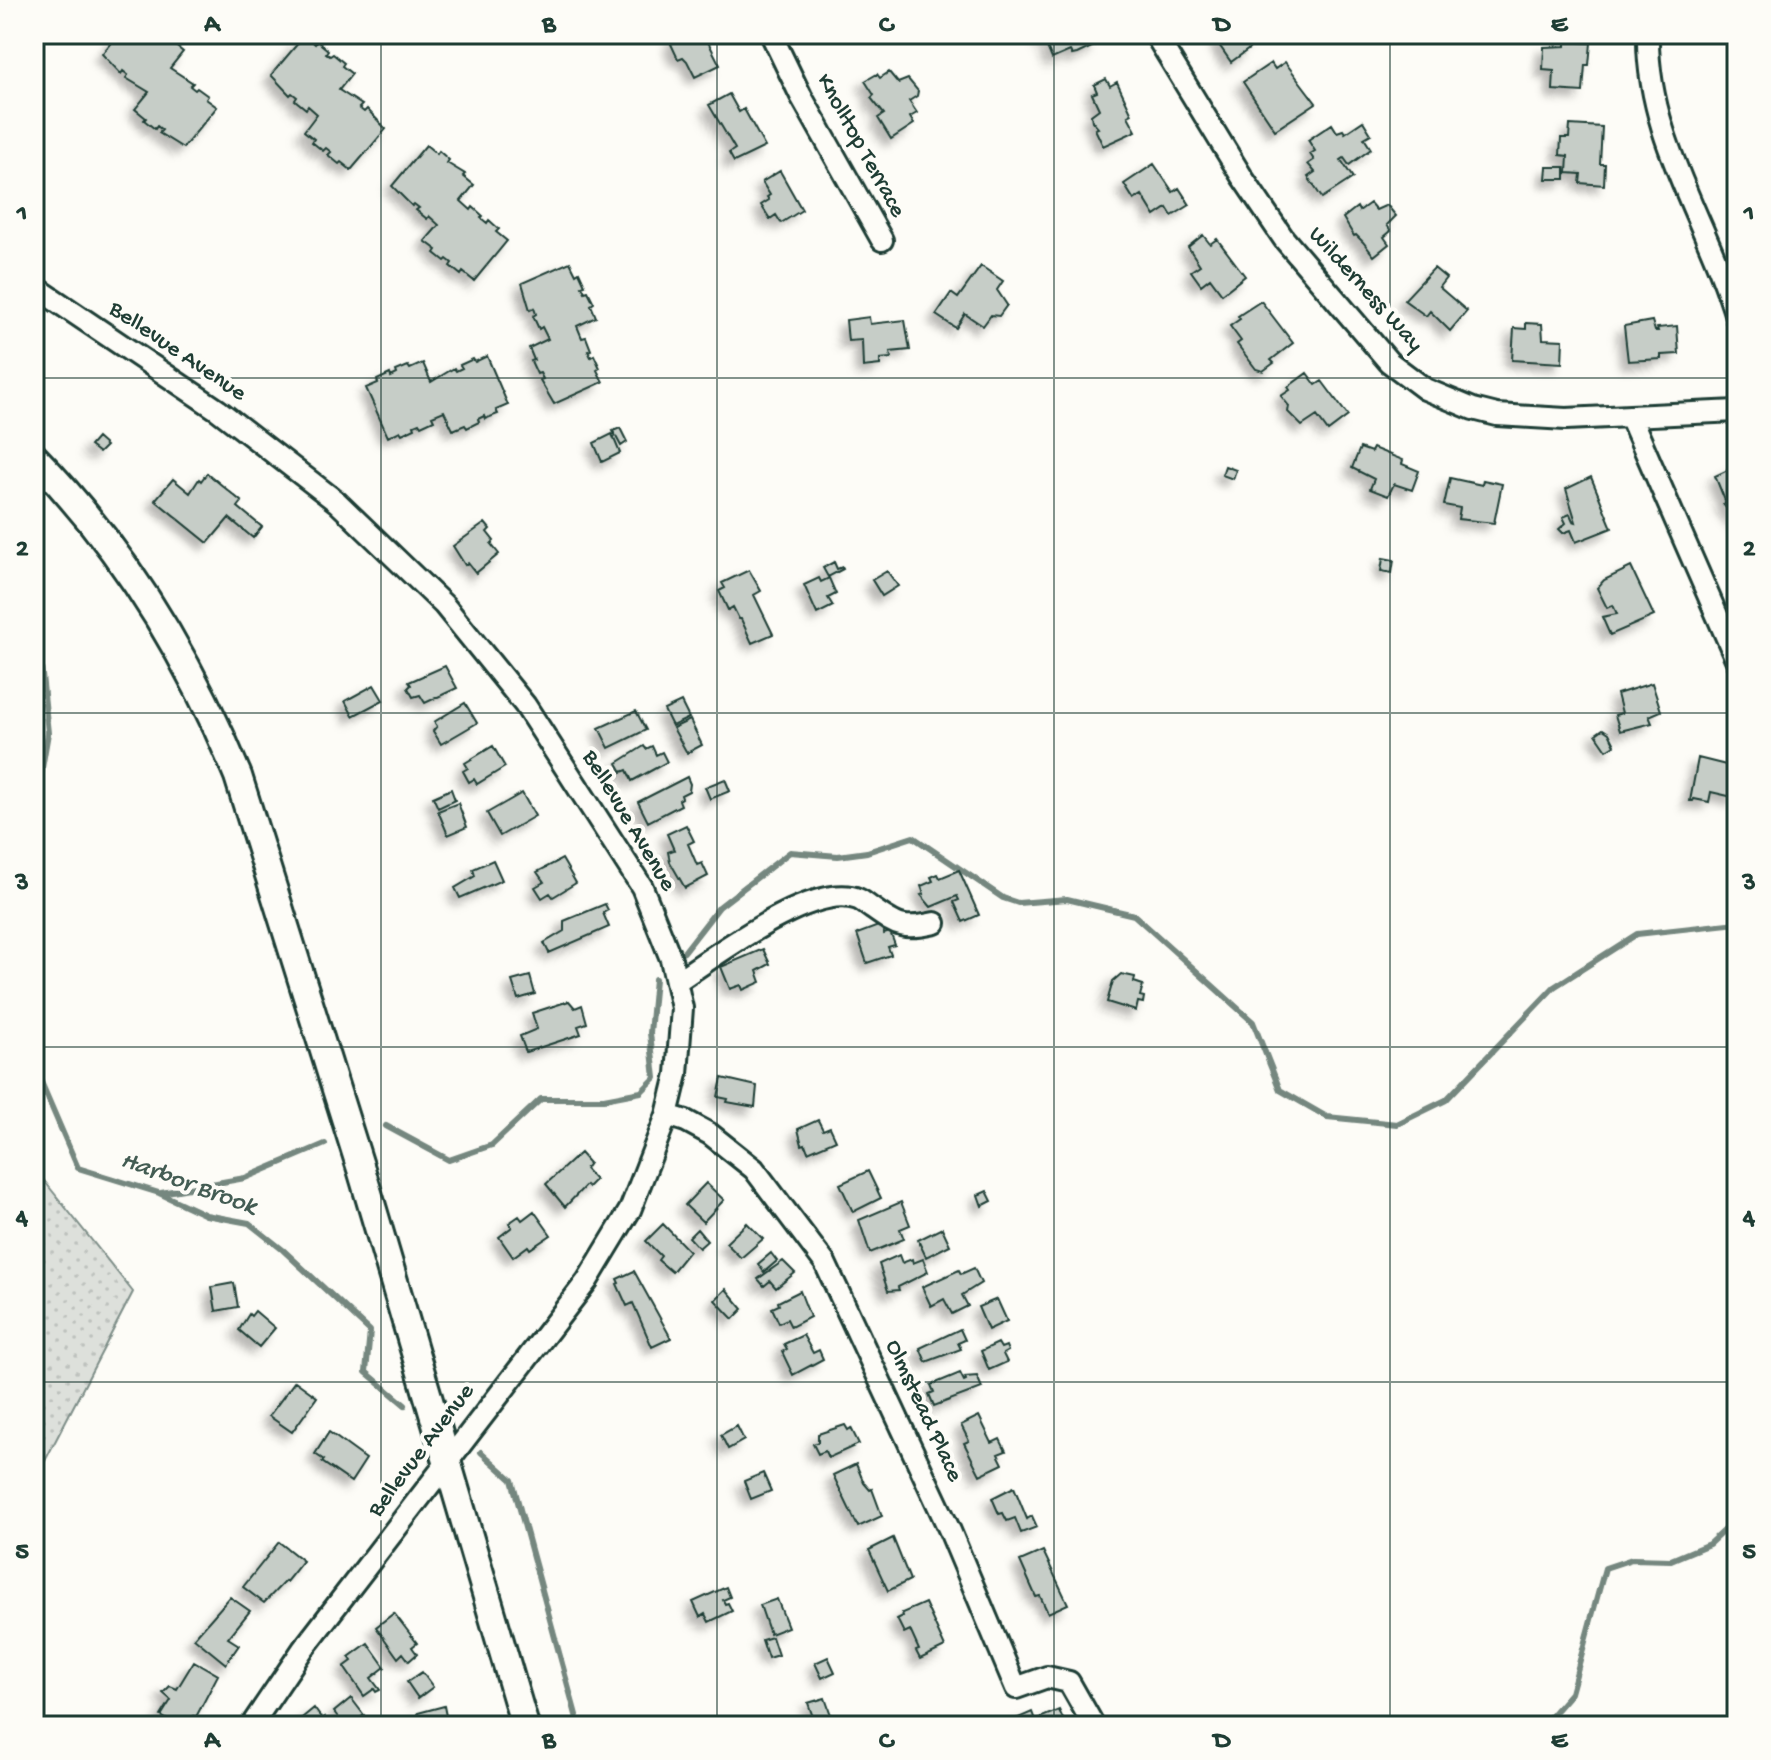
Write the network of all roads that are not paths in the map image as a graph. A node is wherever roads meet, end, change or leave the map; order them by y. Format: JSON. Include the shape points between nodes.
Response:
{"nodes":[{"id":1,"x":771,"y":34,"type":"edge"},
{"id":2,"x":1155,"y":34,"type":"edge"},
{"id":3,"x":1648,"y":34,"type":"edge"},
{"id":4,"x":882,"y":240,"type":"dead end"},
{"id":5,"x":34,"y":286,"type":"edge"},
{"id":6,"x":1737,"y":320,"type":"edge"},
{"id":7,"x":1737,"y":411,"type":"edge"},
{"id":8,"x":1630,"y":416,"type":"junction"},
{"id":9,"x":34,"y":457,"type":"edge"},
{"id":10,"x":1737,"y":661,"type":"edge"},
{"id":11,"x":935,"y":923,"type":"dead end"},
{"id":12,"x":677,"y":981,"type":"junction"},
{"id":13,"x":667,"y":1115,"type":"junction"},
{"id":14,"x":449,"y":1461,"type":"junction"},
{"id":15,"x":251,"y":1726,"type":"edge"},
{"id":16,"x":525,"y":1726,"type":"edge"},
{"id":17,"x":1094,"y":1726,"type":"edge"}],
"edges":[{"from":1,"to":4,"type":"street","name":"Knolltop Terrace"},
{"from":2,"to":8,"type":"street","name":"Wilderness Way","via":[[1284,239],[1389,362],[1425,389],[1497,415]]},
{"from":3,"to":6,"type":"street","via":[[1648,65],[1664,139]]},
{"from":5,"to":12,"type":"street","name":"Bellevue Avenue","via":[[218,410],[337,502],[444,605],[525,705],[621,852],[642,887]]},
{"from":7,"to":8,"type":"street","name":"Wilderness Way"},
{"from":8,"to":10,"type":"street"},
{"from":9,"to":14,"type":"main road","via":[[98,526],[163,622],[232,762]]},
{"from":11,"to":12,"type":"street","via":[[912,928],[858,899],[818,900],[763,925]]},
{"from":12,"to":13,"type":"street","name":"Bellevue Avenue","via":[[682,1039]]},
{"from":13,"to":14,"type":"street","name":"Bellevue Avenue","via":[[630,1210],[587,1281]]},
{"from":13,"to":17,"type":"street","name":"Olmstead Place","via":[[710,1134],[754,1169],[804,1232],[825,1263],[891,1402],[1016,1688],[1047,1677],[1069,1682]]},
{"from":14,"to":15,"type":"street","name":"Bellevue Avenue","via":[[303,1649]]},
{"from":14,"to":16,"type":"main road"}]}
